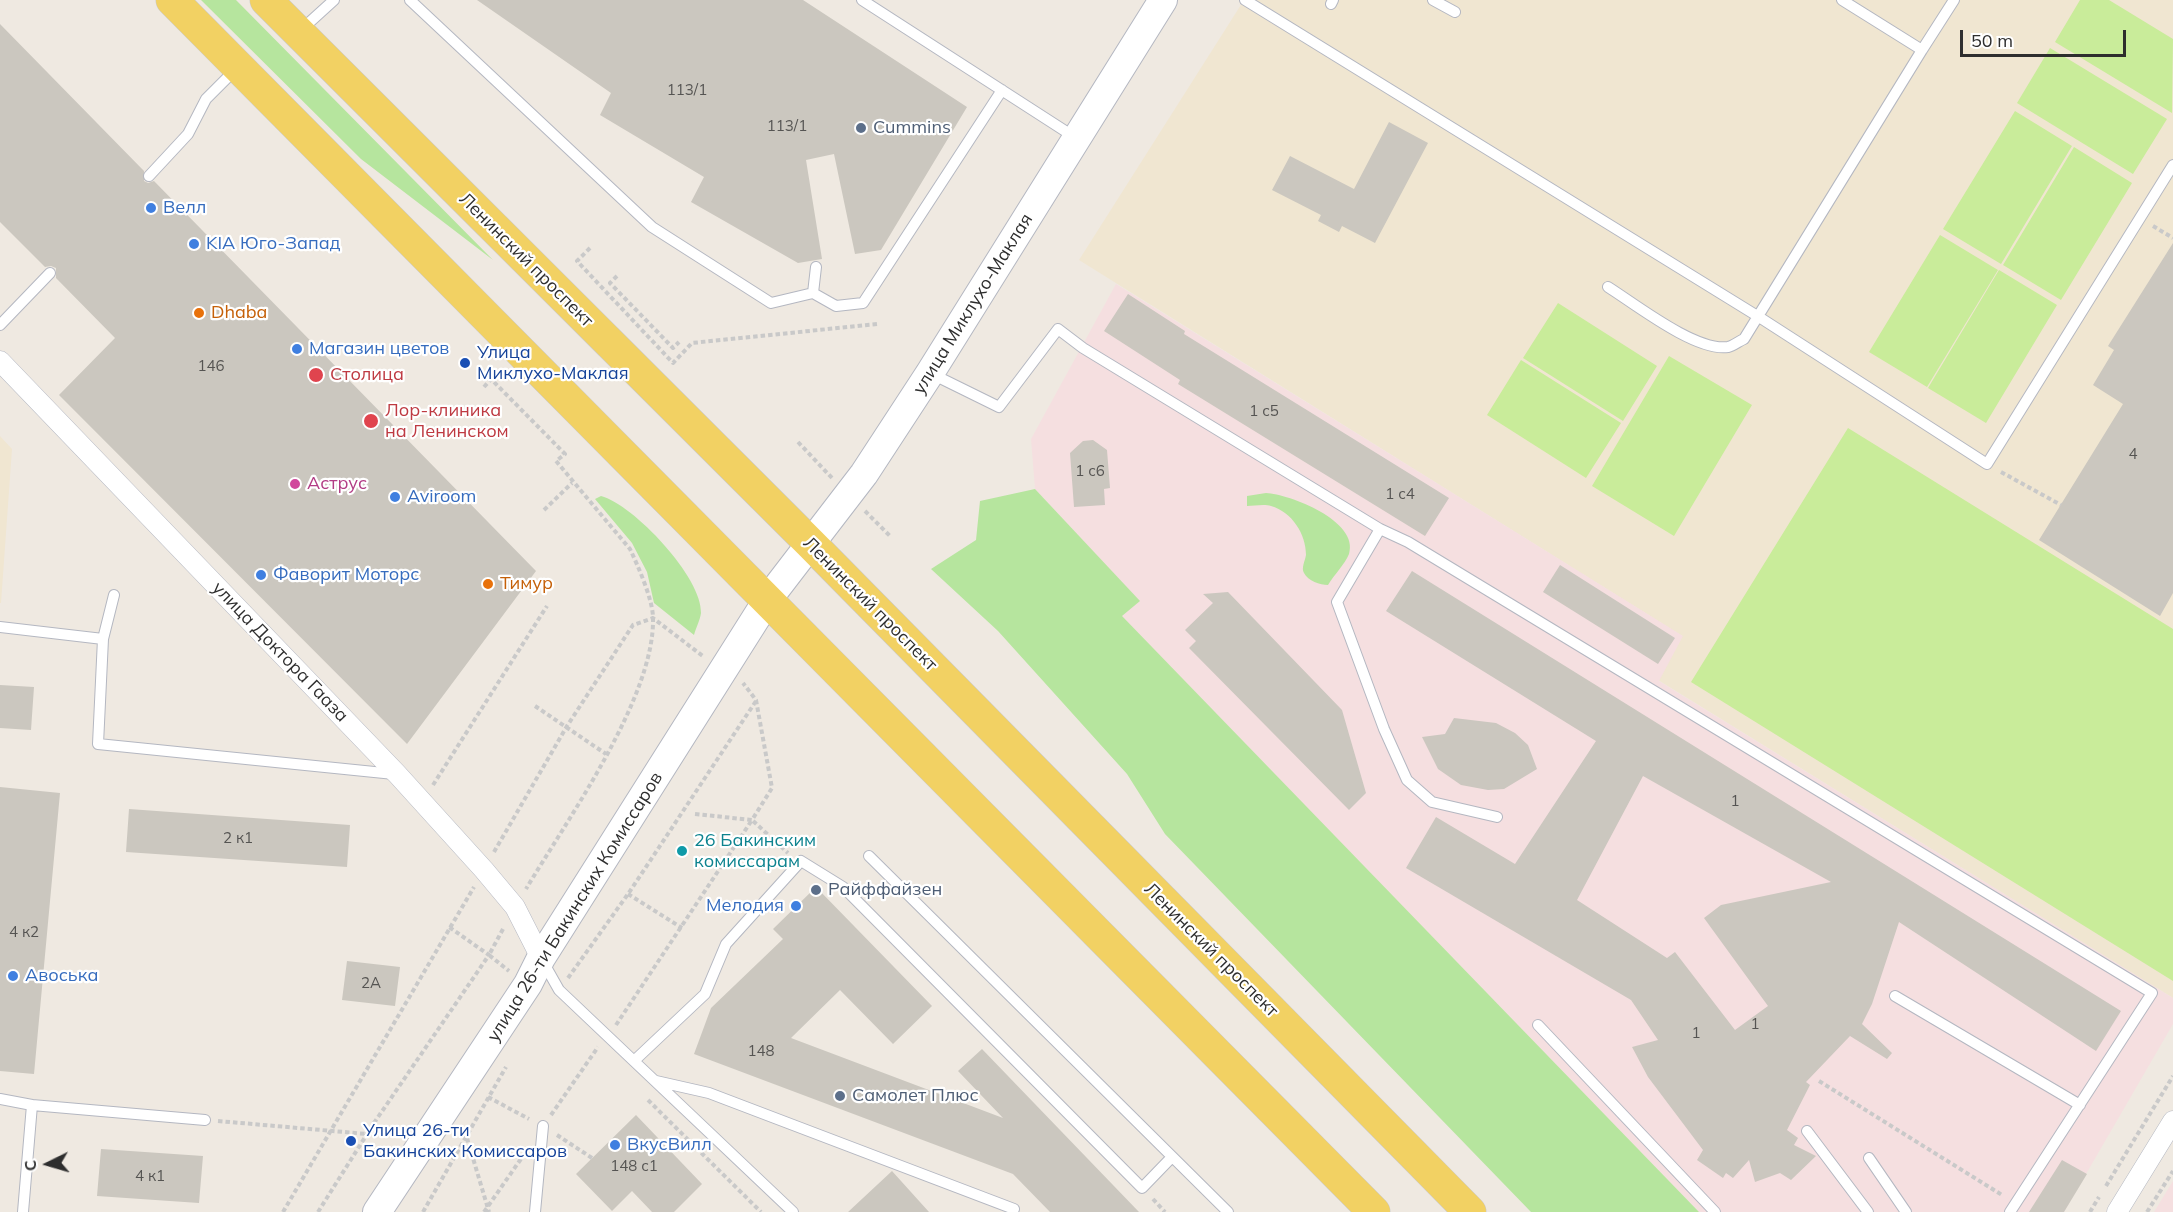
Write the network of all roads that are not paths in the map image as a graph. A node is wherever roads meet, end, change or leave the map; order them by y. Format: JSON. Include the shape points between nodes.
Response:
{"nodes":[{"id":1,"x":172,"y":0,"type":"edge"},
{"id":2,"x":266,"y":0,"type":"edge"},
{"id":3,"x":334,"y":0,"type":"edge"},
{"id":4,"x":410,"y":0,"type":"edge"},
{"id":5,"x":862,"y":0,"type":"edge"},
{"id":6,"x":1163,"y":0,"type":"edge"},
{"id":7,"x":1245,"y":0,"type":"edge"},
{"id":8,"x":1433,"y":0,"type":"edge"},
{"id":9,"x":1842,"y":0,"type":"edge"},
{"id":10,"x":1954,"y":0,"type":"edge"},
{"id":11,"x":1455,"y":12,"type":"dead end"},
{"id":12,"x":298,"y":33,"type":"junction"},
{"id":13,"x":1922,"y":50,"type":"junction"},
{"id":14,"x":238,"y":66,"type":"junction"},
{"id":15,"x":1002,"y":90,"type":"junction"},
{"id":16,"x":1077,"y":138,"type":"junction"},
{"id":17,"x":2173,"y":165,"type":"edge"},
{"id":18,"x":149,"y":176,"type":"dead end"},
{"id":19,"x":816,"y":267,"type":"dead end"},
{"id":20,"x":50,"y":273,"type":"dead end"},
{"id":21,"x":1608,"y":287,"type":"dead end"},
{"id":22,"x":813,"y":294,"type":"junction"},
{"id":23,"x":1759,"y":317,"type":"junction"},
{"id":24,"x":0,"y":325,"type":"edge"},
{"id":25,"x":0,"y":361,"type":"edge"},
{"id":26,"x":930,"y":373,"type":"junction"},
{"id":27,"x":1380,"y":530,"type":"junction"},
{"id":28,"x":810,"y":543,"type":"junction"},
{"id":29,"x":114,"y":595,"type":"dead end"},
{"id":30,"x":768,"y":598,"type":"junction"},
{"id":31,"x":0,"y":627,"type":"edge"},
{"id":32,"x":103,"y":639,"type":"junction"},
{"id":33,"x":397,"y":774,"type":"junction"},
{"id":34,"x":1497,"y":817,"type":"dead end"},
{"id":35,"x":869,"y":856,"type":"dead end"},
{"id":36,"x":541,"y":958,"type":"junction"},
{"id":37,"x":1895,"y":996,"type":"dead end"},
{"id":38,"x":1538,"y":1025,"type":"dead end"},
{"id":39,"x":635,"y":1060,"type":"junction"},
{"id":40,"x":656,"y":1081,"type":"junction"},
{"id":41,"x":0,"y":1100,"type":"edge"},
{"id":42,"x":32,"y":1105,"type":"junction"},
{"id":43,"x":2080,"y":1105,"type":"junction"},
{"id":44,"x":205,"y":1120,"type":"road end"},
{"id":45,"x":2173,"y":1121,"type":"edge"},
{"id":46,"x":543,"y":1126,"type":"road end"},
{"id":47,"x":1807,"y":1131,"type":"dead end"},
{"id":48,"x":1172,"y":1157,"type":"junction"},
{"id":49,"x":1869,"y":1158,"type":"dead end"},
{"id":50,"x":2012,"y":1208,"type":"edge"},
{"id":51,"x":1014,"y":1209,"type":"dead end"},
{"id":52,"x":383,"y":1210,"type":"edge"},
{"id":53,"x":23,"y":1212,"type":"edge"},
{"id":54,"x":536,"y":1212,"type":"edge"},
{"id":55,"x":793,"y":1212,"type":"edge"},
{"id":56,"x":1228,"y":1212,"type":"edge"},
{"id":57,"x":1374,"y":1212,"type":"edge"},
{"id":58,"x":1470,"y":1212,"type":"edge"},
{"id":59,"x":1715,"y":1212,"type":"edge"},
{"id":60,"x":1868,"y":1212,"type":"edge"},
{"id":61,"x":1906,"y":1212,"type":"edge"},
{"id":62,"x":2117,"y":1212,"type":"edge"}],
"edges":[{"from":1,"to":14,"type":"main road"},
{"from":2,"to":12,"type":"main road","name":"Ленинский проспект"},
{"from":3,"to":12,"type":"lane"},
{"from":4,"to":22,"type":"lane","via":[[652,227],[771,303]]},
{"from":5,"to":15,"type":"lane"},
{"from":6,"to":16,"type":"main road","name":"улица Миклухо-Маклая"},
{"from":7,"to":23,"type":"lane"},
{"from":8,"to":11,"type":"lane"},
{"from":9,"to":13,"type":"lane"},
{"from":10,"to":13,"type":"lane"},
{"from":12,"to":28,"type":"main road","name":"Ленинский проспект"},
{"from":13,"to":23,"type":"lane"},
{"from":14,"to":18,"type":"lane","via":[[206,99],[188,134]]},
{"from":14,"to":30,"type":"main road"},
{"from":15,"to":16,"type":"lane"},
{"from":15,"to":22,"type":"lane","via":[[863,303],[836,306]]},
{"from":16,"to":26,"type":"main road","name":"улица Миклухо-Маклая"},
{"from":17,"to":23,"type":"lane","via":[[1987,464]]},
{"from":19,"to":22,"type":"lane"},
{"from":20,"to":24,"type":"lane"},
{"from":21,"to":23,"type":"lane","via":[[1695,340],[1712,346],[1729,347],[1744,339]]},
{"from":25,"to":33,"type":"street","name":"улица Доктора Гааза"},
{"from":26,"to":27,"type":"lane","via":[[999,407],[1058,329]]},
{"from":26,"to":28,"type":"main road","name":"улица Миклухо-Маклая","via":[[864,474]]},
{"from":27,"to":34,"type":"lane","via":[[1337,602],[1384,729],[1407,780],[1432,802]]},
{"from":27,"to":43,"type":"lane","via":[[1408,542],[2152,993]]},
{"from":28,"to":30,"type":"main road","name":"улица Миклухо-Маклая"},
{"from":28,"to":58,"type":"main road","name":"Ленинский проспект"},
{"from":29,"to":32,"type":"lane"},
{"from":30,"to":36,"type":"main road","name":"улица 26-ти Бакинских Комиссаров"},
{"from":30,"to":57,"type":"main road"},
{"from":31,"to":32,"type":"lane"},
{"from":32,"to":33,"type":"lane","via":[[98,744]]},
{"from":33,"to":36,"type":"street","name":"улица Доктора Гааза","via":[[515,907]]},
{"from":35,"to":48,"type":"lane"},
{"from":36,"to":39,"type":"lane","via":[[559,990]]},
{"from":36,"to":52,"type":"main road","name":"улица 26-ти Бакинских Комиссаров"},
{"from":37,"to":43,"type":"lane"},
{"from":38,"to":59,"type":"lane"},
{"from":39,"to":40,"type":"lane"},
{"from":39,"to":48,"type":"lane","via":[[705,994],[726,944],[801,861],[843,887],[1142,1188]]},
{"from":40,"to":51,"type":"lane","via":[[709,1093]]},
{"from":40,"to":55,"type":"lane"},
{"from":41,"to":42,"type":"lane"},
{"from":42,"to":44,"type":"lane"},
{"from":42,"to":53,"type":"lane"},
{"from":43,"to":50,"type":"lane"},
{"from":45,"to":62,"type":"street"},
{"from":46,"to":54,"type":"lane"},
{"from":47,"to":60,"type":"lane"},
{"from":48,"to":56,"type":"lane"},
{"from":49,"to":61,"type":"lane"}]}
